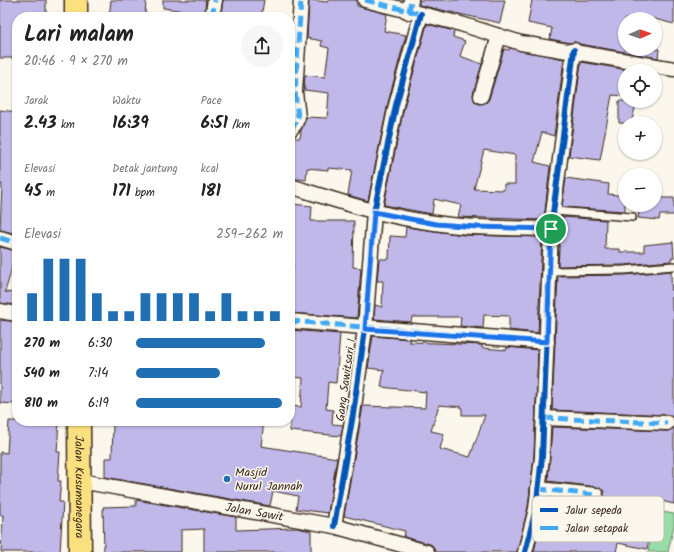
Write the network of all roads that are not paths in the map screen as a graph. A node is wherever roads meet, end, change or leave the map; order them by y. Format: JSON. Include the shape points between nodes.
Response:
{"nodes":[{"id":1,"x":76,"y":0,"type":"edge"},
{"id":2,"x":215,"y":0,"type":"edge"},
{"id":3,"x":301,"y":0,"type":"edge"},
{"id":4,"x":365,"y":0,"type":"edge"},
{"id":5,"x":414,"y":9,"type":"edge"},
{"id":6,"x":76,"y":12,"type":"edge"},
{"id":7,"x":213,"y":12,"type":"edge"},
{"id":8,"x":499,"y":36,"type":"junction"},
{"id":9,"x":574,"y":50,"type":"junction"},
{"id":10,"x":674,"y":69,"type":"edge"},
{"id":11,"x":295,"y":92,"type":"edge"},
{"id":12,"x":295,"y":92,"type":"edge"},
{"id":13,"x":481,"y":96,"type":"dead end"},
{"id":14,"x":295,"y":124,"type":"edge"},
{"id":15,"x":295,"y":188,"type":"edge"},
{"id":16,"x":554,"y":211,"type":"junction"},
{"id":17,"x":374,"y":212,"type":"junction"},
{"id":18,"x":632,"y":218,"type":"dead end"},
{"id":19,"x":551,"y":229,"type":"junction"},
{"id":20,"x":0,"y":238,"type":"edge"},
{"id":21,"x":12,"y":242,"type":"edge"},
{"id":22,"x":674,"y":266,"type":"edge"},
{"id":23,"x":550,"y":271,"type":"junction"},
{"id":24,"x":0,"y":311,"type":"edge"},
{"id":25,"x":12,"y":313,"type":"edge"},
{"id":26,"x":295,"y":322,"type":"edge"},
{"id":27,"x":365,"y":329,"type":"junction"},
{"id":28,"x":547,"y":342,"type":"junction"},
{"id":29,"x":544,"y":418,"type":"junction"},
{"id":30,"x":667,"y":423,"type":"dead end"},
{"id":31,"x":79,"y":426,"type":"edge"},
{"id":32,"x":80,"y":480,"type":"junction"},
{"id":33,"x":538,"y":489,"type":"junction"},
{"id":34,"x":596,"y":495,"type":"dead end"},
{"id":35,"x":537,"y":496,"type":"edge"},
{"id":36,"x":532,"y":525,"type":"edge"},
{"id":37,"x":334,"y":526,"type":"junction"},
{"id":38,"x":80,"y":552,"type":"edge"},
{"id":39,"x":427,"y":552,"type":"edge"},
{"id":40,"x":525,"y":552,"type":"edge"}],
"edges":[{"from":1,"to":6,"type":"main road"},
{"from":2,"to":7,"type":"street"},
{"from":3,"to":11,"type":"street"},
{"from":4,"to":5,"type":"street"},
{"from":5,"to":8,"type":"street"},
{"from":5,"to":17,"type":"street","name":"Gang Sawitsari I"},
{"from":8,"to":9,"type":"street","via":[[521,43]]},
{"from":8,"to":13,"type":"street"},
{"from":9,"to":10,"type":"street"},
{"from":9,"to":16,"type":"street"},
{"from":12,"to":14,"type":"street","via":[[298,117]]},
{"from":15,"to":17,"type":"street"},
{"from":16,"to":18,"type":"lane"},
{"from":16,"to":19,"type":"street"},
{"from":17,"to":19,"type":"street","via":[[436,224]]},
{"from":17,"to":27,"type":"street","name":"Gang Sawitsari I"},
{"from":19,"to":23,"type":"street"},
{"from":20,"to":21,"type":"street"},
{"from":22,"to":23,"type":"lane"},
{"from":23,"to":28,"type":"street"},
{"from":24,"to":25,"type":"street"},
{"from":26,"to":27,"type":"street"},
{"from":27,"to":28,"type":"street"},
{"from":27,"to":37,"type":"street","name":"Gang Sawitsari I"},
{"from":28,"to":29,"type":"street"},
{"from":29,"to":30,"type":"street"},
{"from":29,"to":33,"type":"street"},
{"from":31,"to":32,"type":"main road","name":"Jalan Kusumanegara"},
{"from":32,"to":37,"type":"street","name":"Jalan Sawit"},
{"from":32,"to":38,"type":"main road","name":"Jalan Kusumanegara"},
{"from":33,"to":34,"type":"street"},
{"from":33,"to":35,"type":"street"},
{"from":36,"to":40,"type":"street"},
{"from":37,"to":39,"type":"street","name":"Jalan Sawit"}]}
